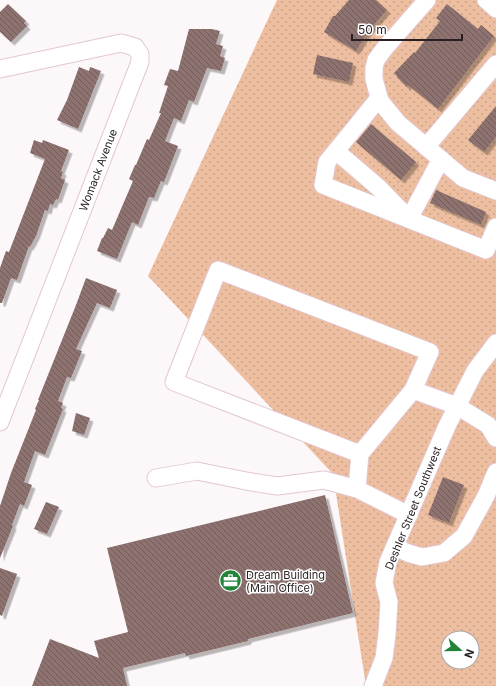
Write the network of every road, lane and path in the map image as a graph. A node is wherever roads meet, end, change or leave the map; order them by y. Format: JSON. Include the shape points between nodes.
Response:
{"nodes":[{"id":1,"x":427,"y":0,"type":"edge"},
{"id":2,"x":486,"y":0,"type":"edge"},
{"id":3,"x":496,"y":9,"type":"edge"},
{"id":4,"x":496,"y":64,"type":"edge"},
{"id":5,"x":0,"y":69,"type":"edge"},
{"id":6,"x":379,"y":98,"type":"junction"},
{"id":7,"x":426,"y":147,"type":"junction"},
{"id":8,"x":336,"y":151,"type":"junction"},
{"id":9,"x":441,"y":159,"type":"junction"},
{"id":10,"x":496,"y":191,"type":"edge"},
{"id":11,"x":409,"y":219,"type":"junction"},
{"id":12,"x":496,"y":227,"type":"edge"},
{"id":13,"x":496,"y":343,"type":"edge"},
{"id":14,"x":413,"y":390,"type":"junction"},
{"id":15,"x":457,"y":406,"type":"junction"},
{"id":16,"x":0,"y":422,"type":"edge"},
{"id":17,"x":496,"y":438,"type":"edge"},
{"id":18,"x":360,"y":454,"type":"junction"},
{"id":19,"x":496,"y":472,"type":"edge"},
{"id":20,"x":156,"y":478,"type":"dead end"},
{"id":21,"x":357,"y":489,"type":"junction"},
{"id":22,"x":409,"y":515,"type":"junction"},
{"id":23,"x":395,"y":547,"type":"junction"},
{"id":24,"x":373,"y":686,"type":"edge"}],
"edges":[{"from":1,"to":6,"type":"street","via":[[376,60],[374,79]]},
{"from":2,"to":3,"type":"street"},
{"from":4,"to":7,"type":"street"},
{"from":5,"to":16,"type":"street","name":"Womack Avenue","via":[[121,43],[135,47],[140,54],[140,62]]},
{"from":6,"to":7,"type":"street","via":[[398,123]]},
{"from":6,"to":8,"type":"street"},
{"from":7,"to":9,"type":"street"},
{"from":8,"to":11,"type":"street","via":[[379,188]]},
{"from":8,"to":11,"type":"street","via":[[327,162],[323,185]]},
{"from":9,"to":10,"type":"street","via":[[463,178]]},
{"from":9,"to":11,"type":"street"},
{"from":11,"to":12,"type":"street","via":[[486,250]]},
{"from":13,"to":15,"type":"street","name":"Deshler Street Southwest","via":[[475,372]]},
{"from":14,"to":15,"type":"street"},
{"from":14,"to":18,"type":"street"},
{"from":14,"to":18,"type":"street","via":[[430,352],[218,270],[174,382]]},
{"from":15,"to":17,"type":"street","via":[[488,425]]},
{"from":15,"to":22,"type":"street","name":"Deshler Street Southwest"},
{"from":18,"to":21,"type":"street"},
{"from":19,"to":23,"type":"street","via":[[464,536],[444,553],[422,557]]},
{"from":20,"to":21,"type":"street","via":[[197,471],[277,486],[324,480]]},
{"from":21,"to":22,"type":"street"},
{"from":22,"to":23,"type":"street","name":"Deshler Street Southwest"},
{"from":23,"to":24,"type":"street","name":"Deshler Street Southwest","via":[[388,562],[384,583],[389,602],[384,658]]}]}
